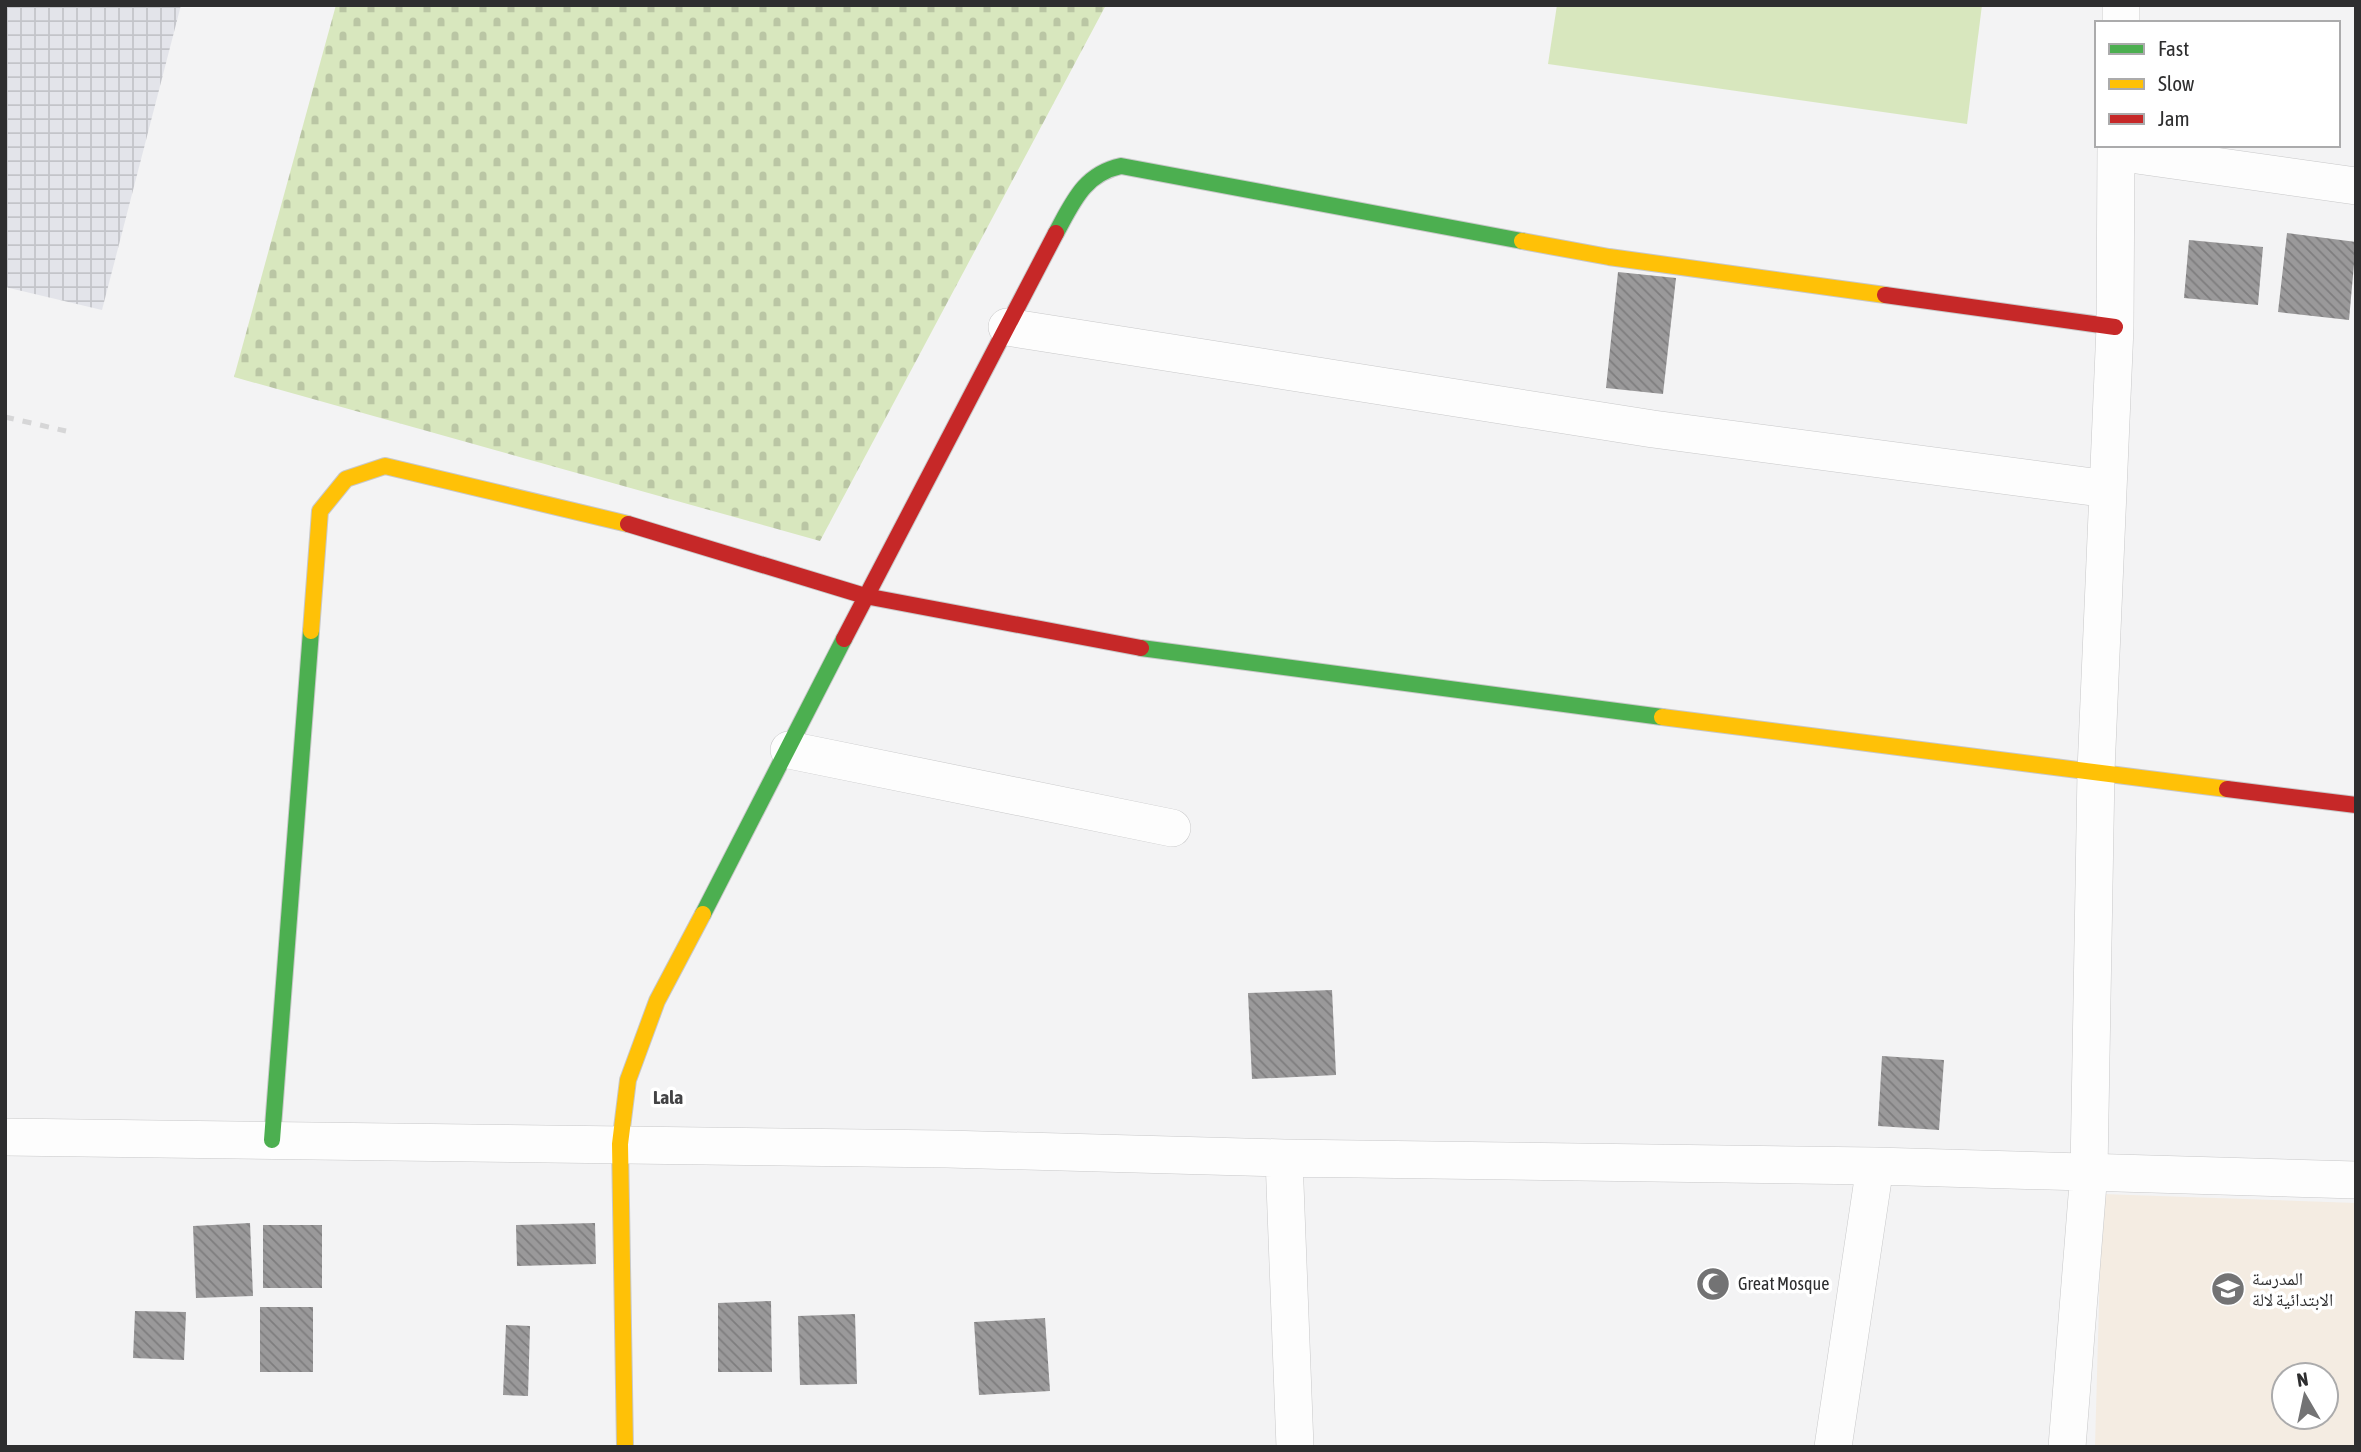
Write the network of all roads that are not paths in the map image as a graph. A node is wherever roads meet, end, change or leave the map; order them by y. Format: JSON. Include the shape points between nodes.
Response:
{"nodes":[{"id":1,"x":2116,"y":149,"type":"edge"},
{"id":2,"x":2356,"y":186,"type":"edge"},
{"id":3,"x":1007,"y":327,"type":"junction"},
{"id":4,"x":2115,"y":327,"type":"junction"},
{"id":5,"x":2108,"y":489,"type":"junction"},
{"id":6,"x":865,"y":596,"type":"junction"},
{"id":7,"x":789,"y":750,"type":"junction"},
{"id":8,"x":2096,"y":771,"type":"junction"},
{"id":9,"x":2356,"y":805,"type":"edge"},
{"id":10,"x":1172,"y":828,"type":"dead end"},
{"id":11,"x":5,"y":1136,"type":"edge"},
{"id":12,"x":272,"y":1140,"type":"junction"},
{"id":13,"x":620,"y":1144,"type":"junction"},
{"id":14,"x":1284,"y":1158,"type":"junction"},
{"id":15,"x":1875,"y":1166,"type":"junction"},
{"id":16,"x":2089,"y":1171,"type":"junction"},
{"id":17,"x":2356,"y":1180,"type":"edge"},
{"id":18,"x":625,"y":1447,"type":"edge"},
{"id":19,"x":1295,"y":1447,"type":"edge"},
{"id":20,"x":1833,"y":1447,"type":"edge"},
{"id":21,"x":2067,"y":1447,"type":"edge"}],
"edges":[{"from":1,"to":2,"type":"street"},
{"from":1,"to":4,"type":"street"},
{"from":3,"to":4,"type":"street","via":[[1080,188],[1107,169],[1121,166],[1609,257]]},
{"from":3,"to":5,"type":"street","via":[[1653,429]]},
{"from":3,"to":6,"type":"street"},
{"from":4,"to":5,"type":"street"},
{"from":5,"to":8,"type":"street"},
{"from":6,"to":7,"type":"street"},
{"from":6,"to":8,"type":"street","via":[[1182,656]]},
{"from":6,"to":12,"type":"street","via":[[628,524],[385,466],[359,470],[339,481],[320,511]]},
{"from":7,"to":10,"type":"street"},
{"from":7,"to":13,"type":"street","via":[[657,1001],[628,1080]]},
{"from":8,"to":9,"type":"street"},
{"from":8,"to":16,"type":"street"},
{"from":11,"to":12,"type":"street"},
{"from":12,"to":13,"type":"street"},
{"from":13,"to":14,"type":"street"},
{"from":13,"to":18,"type":"street"},
{"from":14,"to":15,"type":"street"},
{"from":14,"to":19,"type":"street"},
{"from":15,"to":16,"type":"street"},
{"from":15,"to":20,"type":"street"},
{"from":16,"to":17,"type":"street"},
{"from":16,"to":21,"type":"street"}]}
